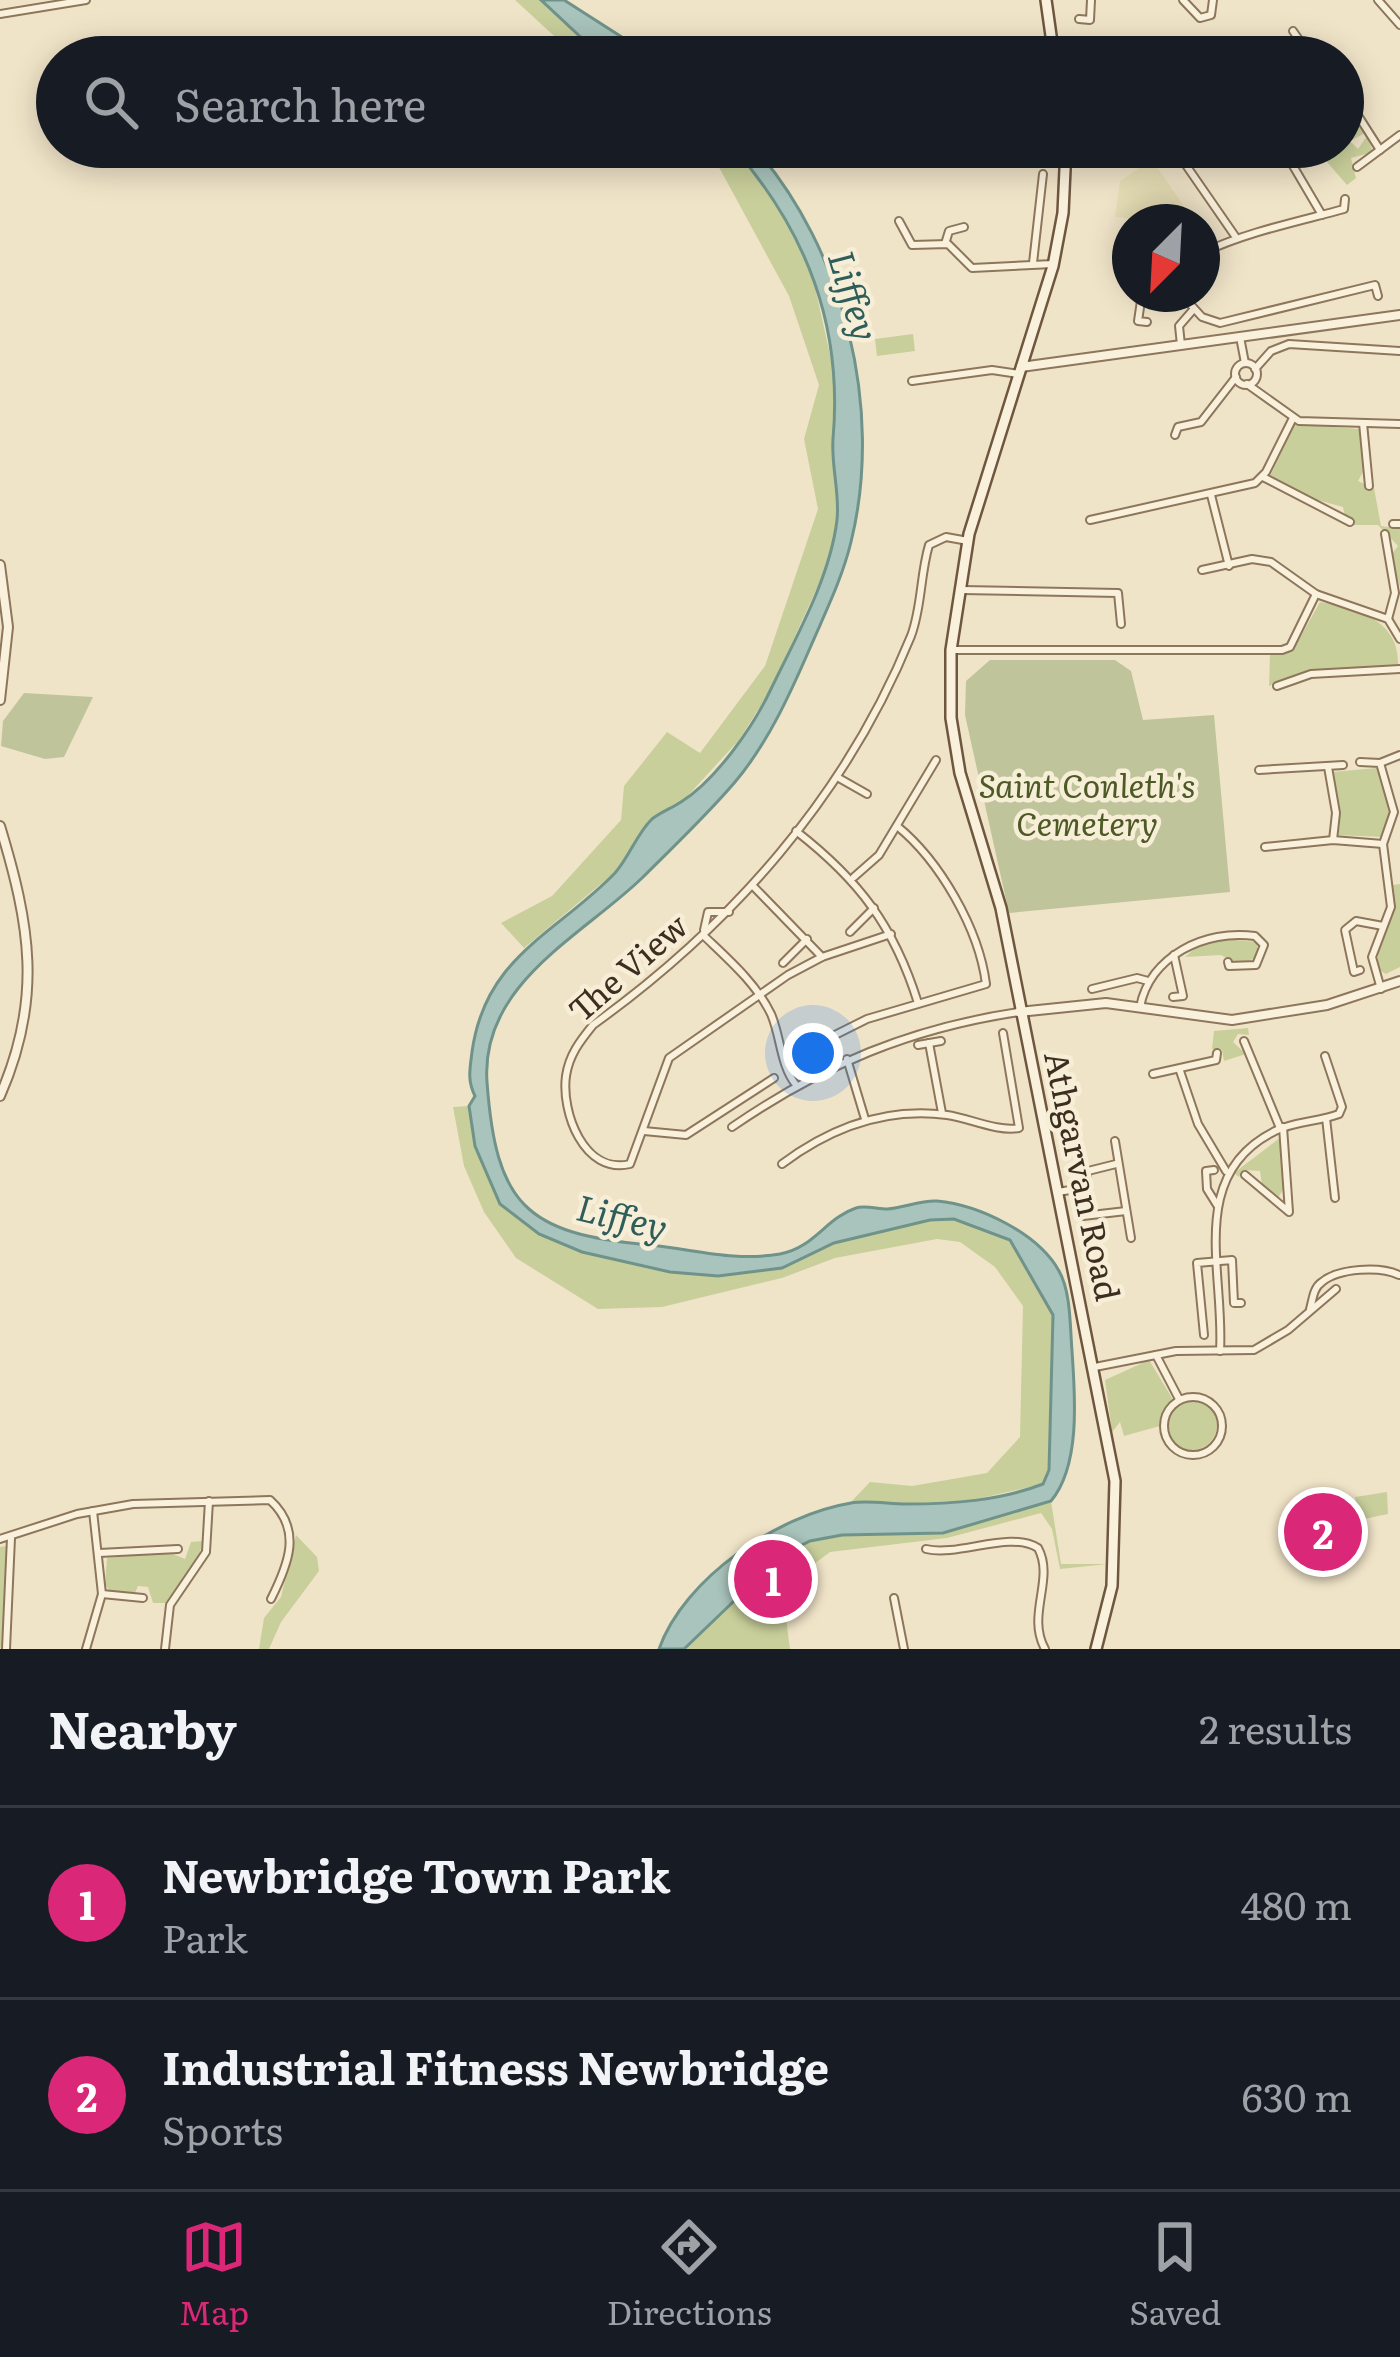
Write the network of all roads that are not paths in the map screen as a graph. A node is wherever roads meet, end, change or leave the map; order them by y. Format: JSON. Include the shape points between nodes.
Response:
{"nodes":[{"id":1,"x":86,"y":0,"type":"edge"},
{"id":2,"x":1046,"y":0,"type":"edge"},
{"id":3,"x":1091,"y":0,"type":"edge"},
{"id":4,"x":1183,"y":0,"type":"edge"},
{"id":5,"x":1214,"y":0,"type":"edge"},
{"id":6,"x":1378,"y":0,"type":"edge"},
{"id":7,"x":0,"y":14,"type":"edge"},
{"id":8,"x":1079,"y":20,"type":"dead end"},
{"id":9,"x":1400,"y":25,"type":"edge"},
{"id":10,"x":1294,"y":31,"type":"dead end"},
{"id":11,"x":1051,"y":36,"type":"edge"},
{"id":12,"x":1297,"y":36,"type":"edge"},
{"id":13,"x":1364,"y":124,"type":"edge"},
{"id":14,"x":1400,"y":135,"type":"edge"},
{"id":15,"x":1380,"y":150,"type":"junction"},
{"id":16,"x":1364,"y":158,"type":"edge"},
{"id":17,"x":1064,"y":168,"type":"edge"},
{"id":18,"x":1188,"y":168,"type":"edge"},
{"id":19,"x":1294,"y":168,"type":"edge"},
{"id":20,"x":1043,"y":174,"type":"dead end"},
{"id":21,"x":1345,"y":199,"type":"dead end"},
{"id":22,"x":1322,"y":215,"type":"junction"},
{"id":23,"x":899,"y":221,"type":"dead end"},
{"id":24,"x":964,"y":227,"type":"dead end"},
{"id":25,"x":1235,"y":236,"type":"junction"},
{"id":26,"x":946,"y":244,"type":"junction"},
{"id":27,"x":1220,"y":244,"type":"edge"},
{"id":28,"x":1033,"y":263,"type":"junction"},
{"id":29,"x":1053,"y":264,"type":"junction"},
{"id":30,"x":1378,"y":296,"type":"dead end"},
{"id":31,"x":1139,"y":312,"type":"edge"},
{"id":32,"x":1191,"y":312,"type":"edge"},
{"id":33,"x":1197,"y":312,"type":"edge"},
{"id":34,"x":1400,"y":315,"type":"edge"},
{"id":35,"x":1147,"y":322,"type":"dead end"},
{"id":36,"x":1240,"y":337,"type":"junction"},
{"id":37,"x":1398,"y":337,"type":"edge"},
{"id":38,"x":1180,"y":345,"type":"junction"},
{"id":39,"x":1398,"y":349,"type":"edge"},
{"id":40,"x":1245,"y":363,"type":"junction"},
{"id":41,"x":1256,"y":369,"type":"junction"},
{"id":42,"x":1020,"y":371,"type":"junction"},
{"id":43,"x":1236,"y":377,"type":"junction"},
{"id":44,"x":912,"y":381,"type":"dead end"},
{"id":45,"x":1247,"y":384,"type":"junction"},
{"id":46,"x":1293,"y":418,"type":"junction"},
{"id":47,"x":1363,"y":423,"type":"junction"},
{"id":48,"x":1400,"y":424,"type":"edge"},
{"id":49,"x":1175,"y":427,"type":"dead end"},
{"id":50,"x":1263,"y":477,"type":"junction"},
{"id":51,"x":1369,"y":486,"type":"dead end"},
{"id":52,"x":1211,"y":495,"type":"junction"},
{"id":53,"x":1090,"y":520,"type":"dead end"},
{"id":54,"x":1350,"y":522,"type":"dead end"},
{"id":55,"x":1385,"y":534,"type":"dead end"},
{"id":56,"x":968,"y":541,"type":"junction"},
{"id":57,"x":1398,"y":548,"type":"edge"},
{"id":58,"x":1388,"y":549,"type":"junction"},
{"id":59,"x":0,"y":565,"type":"edge"},
{"id":60,"x":1229,"y":566,"type":"junction"},
{"id":61,"x":1202,"y":571,"type":"dead end"},
{"id":62,"x":958,"y":590,"type":"junction"},
{"id":63,"x":1397,"y":592,"type":"edge"},
{"id":64,"x":1316,"y":594,"type":"junction"},
{"id":65,"x":1388,"y":619,"type":"junction"},
{"id":66,"x":1121,"y":624,"type":"dead end"},
{"id":67,"x":1400,"y":640,"type":"edge"},
{"id":68,"x":952,"y":650,"type":"junction"},
{"id":69,"x":1400,"y":669,"type":"edge"},
{"id":70,"x":1311,"y":674,"type":"junction"},
{"id":71,"x":1277,"y":686,"type":"dead end"},
{"id":72,"x":1312,"y":686,"type":"dead end"},
{"id":73,"x":0,"y":700,"type":"edge"},
{"id":74,"x":1400,"y":755,"type":"edge"},
{"id":75,"x":936,"y":760,"type":"dead end"},
{"id":76,"x":1360,"y":762,"type":"dead end"},
{"id":77,"x":1380,"y":763,"type":"junction"},
{"id":78,"x":1343,"y":765,"type":"dead end"},
{"id":79,"x":1328,"y":767,"type":"junction"},
{"id":80,"x":1259,"y":770,"type":"dead end"},
{"id":81,"x":837,"y":777,"type":"junction"},
{"id":82,"x":867,"y":794,"type":"dead end"},
{"id":83,"x":1397,"y":818,"type":"edge"},
{"id":84,"x":0,"y":826,"type":"edge"},
{"id":85,"x":897,"y":826,"type":"junction"},
{"id":86,"x":796,"y":831,"type":"junction"},
{"id":87,"x":1333,"y":840,"type":"junction"},
{"id":88,"x":1383,"y":844,"type":"junction"},
{"id":89,"x":1265,"y":848,"type":"dead end"},
{"id":90,"x":854,"y":877,"type":"junction"},
{"id":91,"x":1400,"y":877,"type":"edge"},
{"id":92,"x":1388,"y":878,"type":"junction"},
{"id":93,"x":753,"y":886,"type":"junction"},
{"id":94,"x":874,"y":908,"type":"junction"},
{"id":95,"x":729,"y":912,"type":"junction"},
{"id":96,"x":1383,"y":926,"type":"junction"},
{"id":97,"x":850,"y":932,"type":"dead end"},
{"id":98,"x":891,"y":934,"type":"junction"},
{"id":99,"x":704,"y":935,"type":"junction"},
{"id":100,"x":807,"y":939,"type":"junction"},
{"id":101,"x":1174,"y":955,"type":"junction"},
{"id":102,"x":822,"y":957,"type":"junction"},
{"id":103,"x":1228,"y":962,"type":"dead end"},
{"id":104,"x":783,"y":963,"type":"dead end"},
{"id":105,"x":1360,"y":970,"type":"dead end"},
{"id":106,"x":1148,"y":981,"type":"junction"},
{"id":107,"x":1400,"y":981,"type":"edge"},
{"id":108,"x":1092,"y":989,"type":"dead end"},
{"id":109,"x":1382,"y":989,"type":"junction"},
{"id":110,"x":759,"y":994,"type":"junction"},
{"id":111,"x":1173,"y":997,"type":"dead end"},
{"id":112,"x":918,"y":1003,"type":"junction"},
{"id":113,"x":1141,"y":1007,"type":"junction"},
{"id":114,"x":1019,"y":1012,"type":"junction"},
{"id":115,"x":834,"y":1034,"type":"junction"},
{"id":116,"x":1003,"y":1034,"type":"dead end"},
{"id":117,"x":823,"y":1041,"type":"dead end"},
{"id":118,"x":941,"y":1041,"type":"dead end"},
{"id":119,"x":1244,"y":1041,"type":"dead end"},
{"id":120,"x":839,"y":1043,"type":"dead end"},
{"id":121,"x":929,"y":1043,"type":"junction"},
{"id":122,"x":918,"y":1046,"type":"dead end"},
{"id":123,"x":1217,"y":1053,"type":"dead end"},
{"id":124,"x":1325,"y":1056,"type":"dead end"},
{"id":125,"x":846,"y":1058,"type":"junction"},
{"id":126,"x":1180,"y":1071,"type":"junction"},
{"id":127,"x":758,"y":1074,"type":"dead end"},
{"id":128,"x":1153,"y":1074,"type":"dead end"},
{"id":129,"x":774,"y":1078,"type":"dead end"},
{"id":130,"x":1023,"y":1079,"type":"dead end"},
{"id":131,"x":1012,"y":1082,"type":"junction"},
{"id":132,"x":763,"y":1083,"type":"junction"},
{"id":133,"x":796,"y":1085,"type":"junction"},
{"id":134,"x":0,"y":1096,"type":"edge"},
{"id":135,"x":942,"y":1113,"type":"junction"},
{"id":136,"x":1326,"y":1118,"type":"junction"},
{"id":137,"x":865,"y":1119,"type":"junction"},
{"id":138,"x":731,"y":1126,"type":"dead end"},
{"id":139,"x":1281,"y":1128,"type":"junction"},
{"id":140,"x":644,"y":1131,"type":"junction"},
{"id":141,"x":1115,"y":1141,"type":"dead end"},
{"id":142,"x":790,"y":1158,"type":"junction"},
{"id":143,"x":782,"y":1164,"type":"dead end"},
{"id":144,"x":1116,"y":1164,"type":"junction"},
{"id":145,"x":796,"y":1166,"type":"dead end"},
{"id":146,"x":1214,"y":1170,"type":"dead end"},
{"id":147,"x":1226,"y":1171,"type":"junction"},
{"id":148,"x":1260,"y":1174,"type":"dead end"},
{"id":149,"x":1245,"y":1175,"type":"dead end"},
{"id":150,"x":1253,"y":1182,"type":"junction"},
{"id":151,"x":1058,"y":1192,"type":"junction"},
{"id":152,"x":1335,"y":1198,"type":"dead end"},
{"id":153,"x":1217,"y":1205,"type":"junction"},
{"id":154,"x":1126,"y":1211,"type":"junction"},
{"id":155,"x":1086,"y":1213,"type":"dead end"},
{"id":156,"x":1131,"y":1238,"type":"dead end"},
{"id":157,"x":1218,"y":1261,"type":"junction"},
{"id":158,"x":1399,"y":1275,"type":"edge"},
{"id":159,"x":1336,"y":1289,"type":"dead end"},
{"id":160,"x":1241,"y":1303,"type":"dead end"},
{"id":161,"x":1309,"y":1312,"type":"junction"},
{"id":162,"x":1212,"y":1322,"type":"dead end"},
{"id":163,"x":1202,"y":1323,"type":"junction"},
{"id":164,"x":1204,"y":1335,"type":"dead end"},
{"id":165,"x":1220,"y":1351,"type":"junction"},
{"id":166,"x":1156,"y":1354,"type":"junction"},
{"id":167,"x":1095,"y":1367,"type":"junction"},
{"id":168,"x":1179,"y":1400,"type":"junction"},
{"id":169,"x":209,"y":1502,"type":"junction"},
{"id":170,"x":93,"y":1511,"type":"junction"},
{"id":171,"x":11,"y":1538,"type":"junction"},
{"id":172,"x":0,"y":1539,"type":"edge"},
{"id":173,"x":178,"y":1549,"type":"dead end"},
{"id":174,"x":99,"y":1553,"type":"junction"},
{"id":175,"x":931,"y":1553,"type":"dead end"},
{"id":176,"x":103,"y":1594,"type":"junction"},
{"id":177,"x":143,"y":1598,"type":"dead end"},
{"id":178,"x":894,"y":1598,"type":"dead end"},
{"id":179,"x":271,"y":1599,"type":"dead end"},
{"id":180,"x":6,"y":1649,"type":"edge"},
{"id":181,"x":86,"y":1649,"type":"edge"},
{"id":182,"x":165,"y":1649,"type":"edge"},
{"id":183,"x":174,"y":1649,"type":"edge"},
{"id":184,"x":904,"y":1649,"type":"edge"},
{"id":185,"x":1045,"y":1649,"type":"edge"},
{"id":186,"x":1096,"y":1649,"type":"edge"}],
"edges":[{"from":1,"to":7,"type":"street"},
{"from":2,"to":11,"type":"main road"},
{"from":3,"to":8,"type":"street","via":[[1090,20]]},
{"from":4,"to":5,"type":"street","via":[[1200,18],[1211,15]]},
{"from":6,"to":9,"type":"street"},
{"from":10,"to":12,"type":"street"},
{"from":13,"to":15,"type":"street"},
{"from":14,"to":15,"type":"street"},
{"from":15,"to":16,"type":"street"},
{"from":17,"to":29,"type":"main road","name":"Athgarvan Road"},
{"from":18,"to":25,"type":"street"},
{"from":19,"to":22,"type":"street"},
{"from":20,"to":28,"type":"street"},
{"from":21,"to":22,"type":"street","via":[[1347,208]]},
{"from":22,"to":25,"type":"street"},
{"from":23,"to":26,"type":"street","via":[[912,245]]},
{"from":24,"to":26,"type":"street","via":[[949,231]]},
{"from":25,"to":27,"type":"street"},
{"from":26,"to":28,"type":"street","via":[[972,268]]},
{"from":28,"to":29,"type":"street"},
{"from":29,"to":42,"type":"main road","name":"Athgarvan Road"},
{"from":30,"to":33,"type":"street","via":[[1375,285],[1220,323]]},
{"from":31,"to":35,"type":"street","via":[[1138,322]]},
{"from":32,"to":38,"type":"street","via":[[1179,326]]},
{"from":34,"to":36,"type":"street"},
{"from":36,"to":38,"type":"street"},
{"from":36,"to":40,"type":"street"},
{"from":37,"to":39,"type":"street"},
{"from":38,"to":42,"type":"street"},
{"from":39,"to":41,"type":"street","via":[[1289,344]]},
{"from":40,"to":41,"type":"street"},
{"from":40,"to":43,"type":"street"},
{"from":41,"to":45,"type":"street"},
{"from":42,"to":44,"type":"street"},
{"from":42,"to":56,"type":"main road","name":"Athgarvan Road"},
{"from":43,"to":45,"type":"street"},
{"from":43,"to":49,"type":"street","via":[[1202,422]]},
{"from":45,"to":46,"type":"street"},
{"from":46,"to":47,"type":"street"},
{"from":46,"to":50,"type":"street"},
{"from":47,"to":48,"type":"street"},
{"from":47,"to":51,"type":"street"},
{"from":50,"to":52,"type":"street"},
{"from":50,"to":54,"type":"street"},
{"from":52,"to":53,"type":"street"},
{"from":52,"to":60,"type":"street"},
{"from":55,"to":58,"type":"street"},
{"from":56,"to":62,"type":"main road","name":"Athgarvan Road"},
{"from":56,"to":81,"type":"street","name":"The View","via":[[946,537],[929,545],[910,636]]},
{"from":57,"to":58,"type":"street"},
{"from":58,"to":63,"type":"street"},
{"from":59,"to":73,"type":"street","via":[[8,627]]},
{"from":60,"to":61,"type":"street"},
{"from":60,"to":64,"type":"street","via":[[1270,562]]},
{"from":62,"to":66,"type":"street","via":[[1118,593]]},
{"from":62,"to":68,"type":"main road","name":"Athgarvan Road"},
{"from":63,"to":65,"type":"street"},
{"from":64,"to":65,"type":"street"},
{"from":64,"to":68,"type":"street","via":[[1290,647]]},
{"from":65,"to":67,"type":"street"},
{"from":68,"to":114,"type":"main road","name":"Athgarvan Road","via":[[960,773],[1001,908]]},
{"from":69,"to":70,"type":"street"},
{"from":70,"to":71,"type":"street"},
{"from":70,"to":72,"type":"street"},
{"from":74,"to":77,"type":"street"},
{"from":75,"to":85,"type":"street"},
{"from":76,"to":77,"type":"street"},
{"from":77,"to":83,"type":"street"},
{"from":78,"to":79,"type":"street"},
{"from":79,"to":80,"type":"street"},
{"from":79,"to":87,"type":"street"},
{"from":81,"to":82,"type":"street"},
{"from":81,"to":86,"type":"street","name":"The View"},
{"from":83,"to":88,"type":"street"},
{"from":84,"to":134,"type":"street","via":[[30,947],[16,1047]]},
{"from":85,"to":90,"type":"street"},
{"from":85,"to":112,"type":"street","via":[[963,916],[986,984]]},
{"from":86,"to":90,"type":"street"},
{"from":86,"to":93,"type":"street","name":"The View"},
{"from":87,"to":88,"type":"street"},
{"from":87,"to":89,"type":"street"},
{"from":88,"to":92,"type":"street"},
{"from":90,"to":94,"type":"street"},
{"from":91,"to":92,"type":"street"},
{"from":92,"to":96,"type":"street"},
{"from":93,"to":95,"type":"street","name":"The View"},
{"from":93,"to":100,"type":"street"},
{"from":94,"to":97,"type":"street"},
{"from":94,"to":98,"type":"street"},
{"from":95,"to":99,"type":"street","name":"The View"},
{"from":95,"to":99,"type":"street","via":[[705,915]]},
{"from":96,"to":105,"type":"street","via":[[1356,921],[1345,930],[1354,972]]},
{"from":96,"to":109,"type":"street","via":[[1372,957]]},
{"from":98,"to":102,"type":"street"},
{"from":98,"to":112,"type":"street"},
{"from":99,"to":110,"type":"street"},
{"from":99,"to":140,"type":"street","name":"The View","via":[[593,1025],[566,1074],[574,1130],[592,1155],[629,1164]]},
{"from":100,"to":102,"type":"street"},
{"from":100,"to":104,"type":"street"},
{"from":101,"to":103,"type":"street","via":[[1228,935],[1255,936],[1264,945],[1256,964]]},
{"from":101,"to":106,"type":"street"},
{"from":101,"to":111,"type":"street","via":[[1183,996]]},
{"from":102,"to":110,"type":"street"},
{"from":106,"to":108,"type":"street"},
{"from":106,"to":113,"type":"street"},
{"from":107,"to":109,"type":"street"},
{"from":109,"to":113,"type":"street","via":[[1232,1020]]},
{"from":110,"to":133,"type":"street"},
{"from":110,"to":140,"type":"street","via":[[664,1063]]},
{"from":112,"to":115,"type":"street"},
{"from":113,"to":114,"type":"street","via":[[1084,1002]]},
{"from":114,"to":125,"type":"street","via":[[957,1021]]},
{"from":114,"to":151,"type":"main road","name":"Athgarvan Road"},
{"from":115,"to":117,"type":"street"},
{"from":115,"to":120,"type":"street"},
{"from":116,"to":131,"type":"street"},
{"from":118,"to":121,"type":"street"},
{"from":119,"to":139,"type":"street"},
{"from":121,"to":122,"type":"street"},
{"from":121,"to":135,"type":"street"},
{"from":123,"to":126,"type":"street"},
{"from":124,"to":136,"type":"street","via":[[1342,1107]]},
{"from":125,"to":133,"type":"street"},
{"from":125,"to":137,"type":"street"},
{"from":126,"to":128,"type":"street"},
{"from":126,"to":147,"type":"street"},
{"from":127,"to":132,"type":"street"},
{"from":129,"to":132,"type":"street"},
{"from":130,"to":131,"type":"street"},
{"from":131,"to":135,"type":"street","via":[[1019,1128]]},
{"from":132,"to":140,"type":"street","via":[[686,1135]]},
{"from":133,"to":138,"type":"street"},
{"from":135,"to":137,"type":"street"},
{"from":136,"to":139,"type":"street"},
{"from":136,"to":152,"type":"street"},
{"from":137,"to":142,"type":"street"},
{"from":139,"to":147,"type":"street"},
{"from":139,"to":150,"type":"street","via":[[1289,1212]]},
{"from":141,"to":144,"type":"street"},
{"from":142,"to":143,"type":"street"},
{"from":142,"to":145,"type":"street"},
{"from":144,"to":151,"type":"street","via":[[1086,1174],[1082,1188]]},
{"from":144,"to":154,"type":"street"},
{"from":146,"to":153,"type":"street","via":[[1206,1171],[1207,1189]]},
{"from":147,"to":153,"type":"street"},
{"from":148,"to":150,"type":"street"},
{"from":149,"to":150,"type":"street"},
{"from":151,"to":167,"type":"main road","name":"Athgarvan Road"},
{"from":153,"to":157,"type":"street"},
{"from":154,"to":155,"type":"street"},
{"from":154,"to":156,"type":"street"},
{"from":157,"to":160,"type":"street","via":[[1236,1264],[1234,1303]]},
{"from":157,"to":163,"type":"street","via":[[1195,1266]]},
{"from":157,"to":165,"type":"street"},
{"from":158,"to":161,"type":"street","via":[[1330,1278],[1316,1289]]},
{"from":159,"to":161,"type":"street"},
{"from":161,"to":165,"type":"street","via":[[1265,1345]]},
{"from":162,"to":163,"type":"street"},
{"from":163,"to":164,"type":"street"},
{"from":165,"to":166,"type":"street"},
{"from":166,"to":167,"type":"street"},
{"from":166,"to":168,"type":"street"},
{"from":167,"to":186,"type":"main road","name":"Athgarvan Road","via":[[1118,1517]]},
{"from":168,"to":168,"type":"street","via":[[1204,1399],[1218,1411],[1220,1438],[1207,1451],[1180,1452],[1167,1440],[1165,1415]]},
{"from":169,"to":170,"type":"street"},
{"from":169,"to":179,"type":"street","via":[[270,1500],[287,1521],[290,1555]]},
{"from":169,"to":182,"type":"street","via":[[206,1552],[170,1605]]},
{"from":170,"to":171,"type":"street"},
{"from":170,"to":174,"type":"street"},
{"from":171,"to":172,"type":"street"},
{"from":171,"to":180,"type":"street"},
{"from":173,"to":174,"type":"street"},
{"from":174,"to":176,"type":"street"},
{"from":175,"to":185,"type":"street","via":[[1038,1548],[1044,1563],[1036,1627]]},
{"from":176,"to":177,"type":"street"},
{"from":176,"to":181,"type":"street"},
{"from":178,"to":184,"type":"street"},
{"from":182,"to":183,"type":"street"}]}
